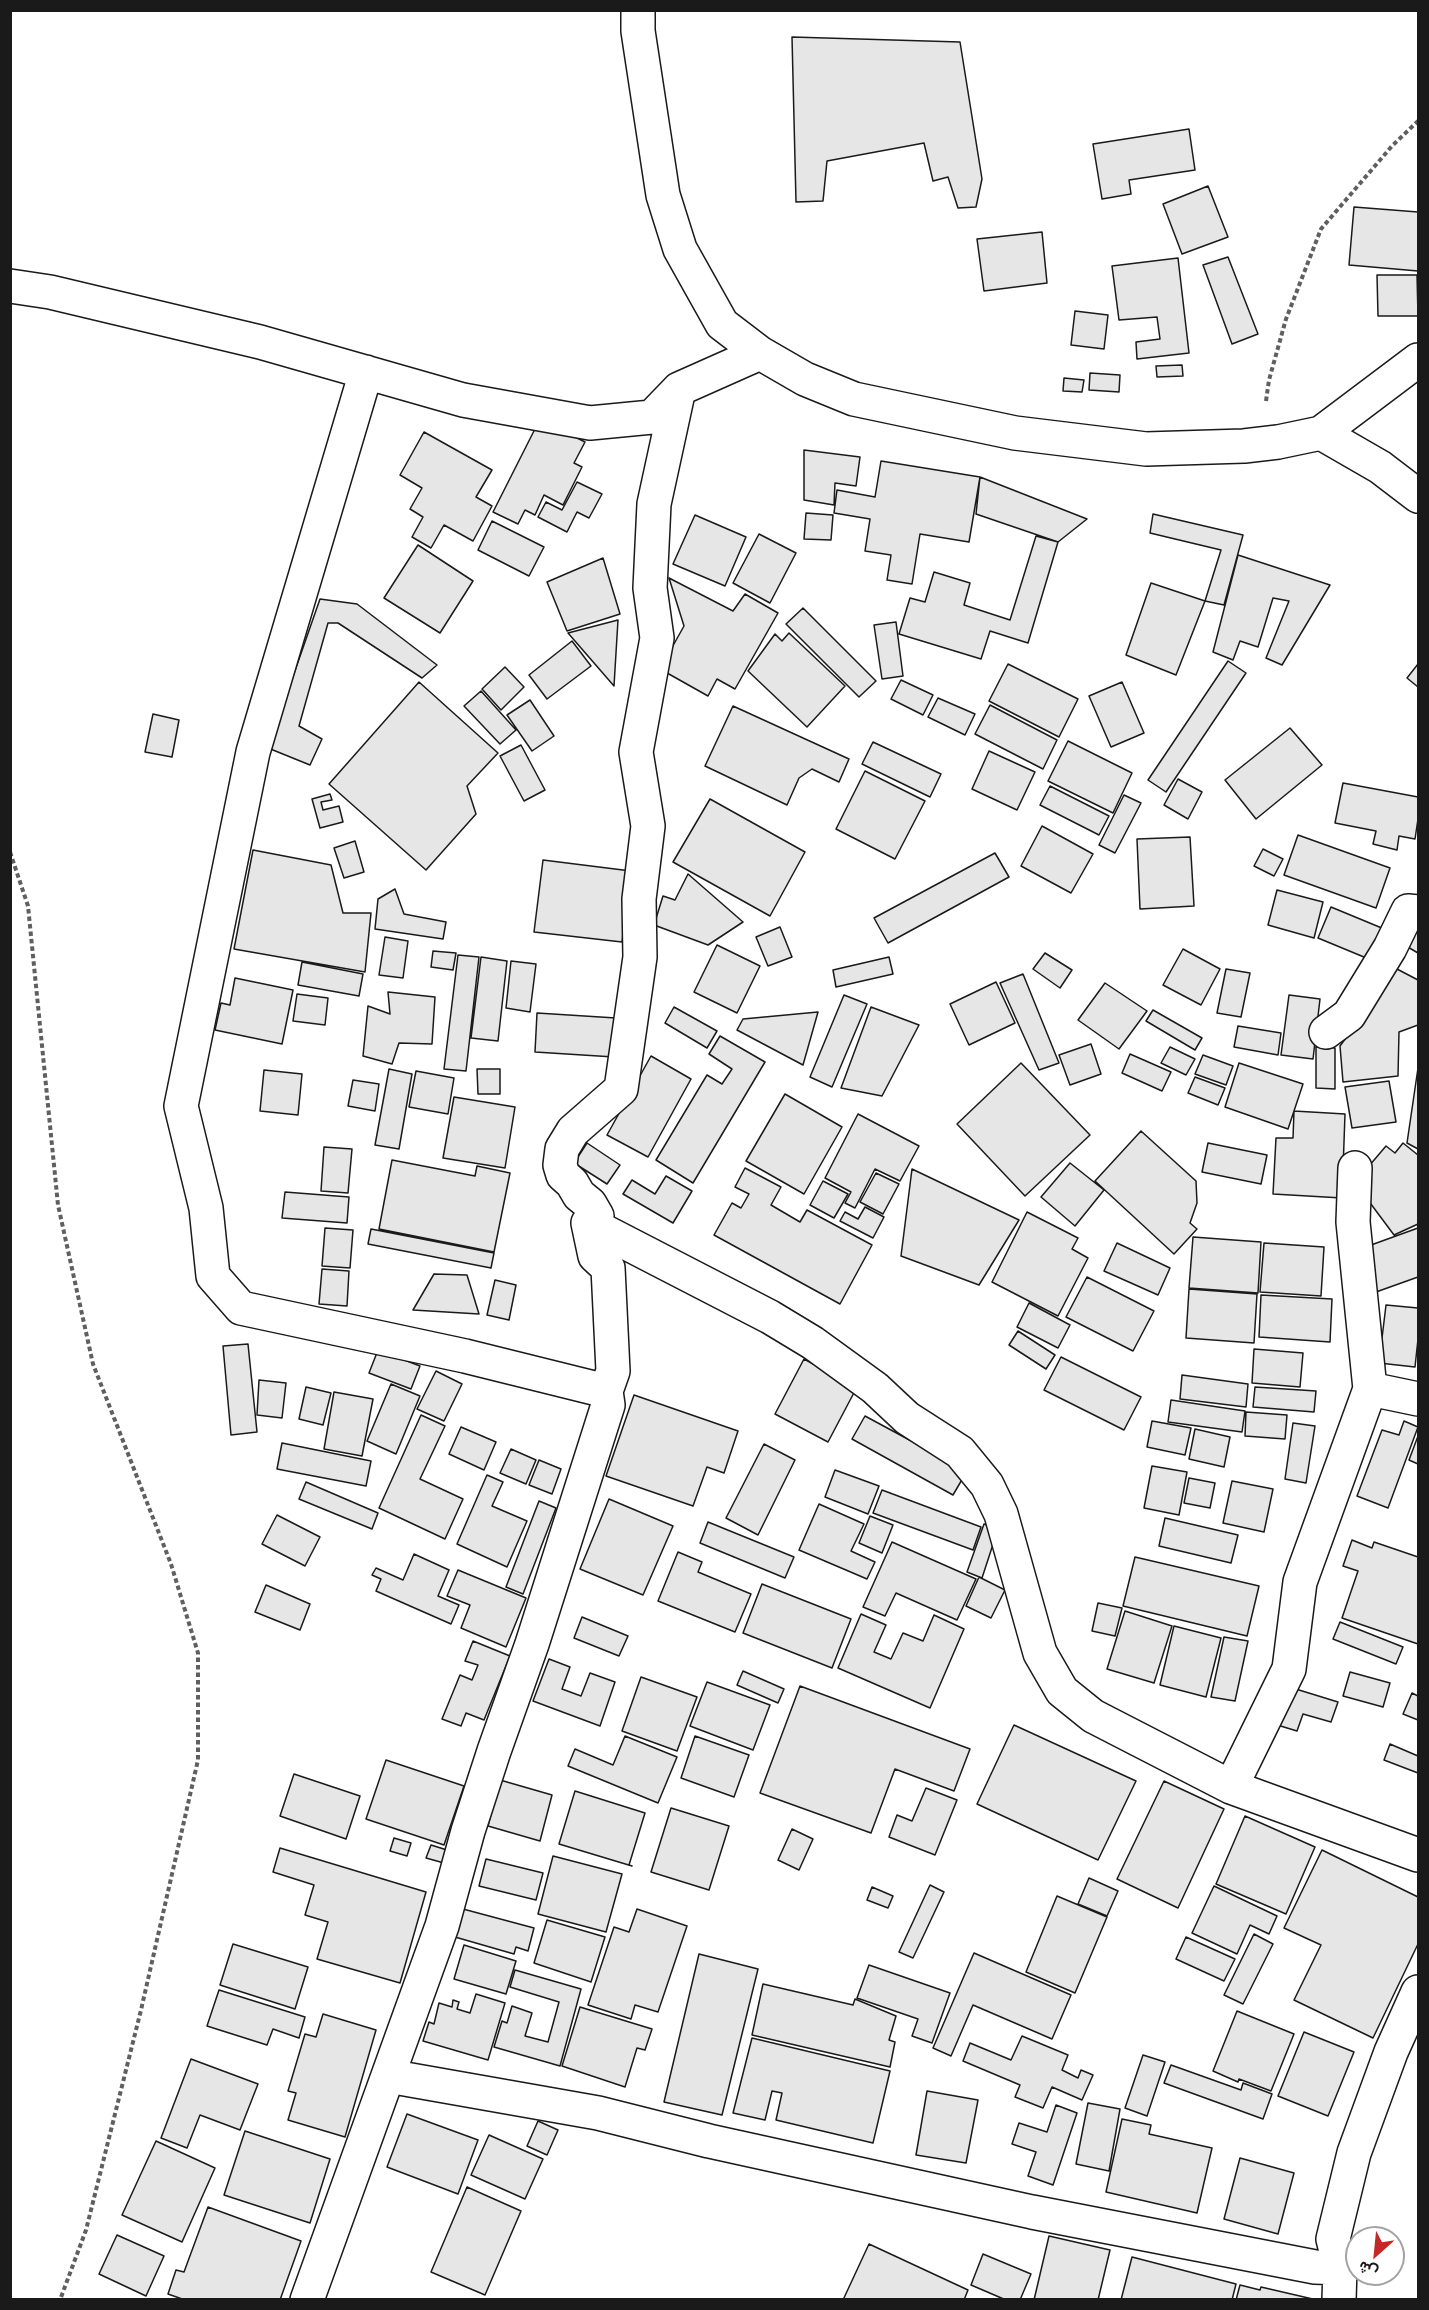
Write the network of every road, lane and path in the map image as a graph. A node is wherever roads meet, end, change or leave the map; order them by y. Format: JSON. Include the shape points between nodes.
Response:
{"nodes":[{"id":1,"x":638,"y":10,"type":"edge"},
{"id":2,"x":1419,"y":121,"type":"edge"},
{"id":3,"x":10,"y":286,"type":"edge"},
{"id":4,"x":760,"y":353,"type":"junction"},
{"id":5,"x":1419,"y":360,"type":"edge"},
{"id":6,"x":366,"y":372,"type":"junction"},
{"id":7,"x":679,"y":389,"type":"junction"},
{"id":8,"x":1321,"y":433,"type":"junction"},
{"id":9,"x":1261,"y":444,"type":"junction"},
{"id":10,"x":1419,"y":496,"type":"edge"},
{"id":11,"x":10,"y":852,"type":"edge"},
{"id":12,"x":1419,"y":912,"type":"edge"},
{"id":13,"x":1326,"y":1032,"type":"dead end"},
{"id":14,"x":1355,"y":1168,"type":"dead end"},
{"id":15,"x":588,"y":1223,"type":"junction"},
{"id":16,"x":1370,"y":1389,"type":"junction"},
{"id":17,"x":606,"y":1391,"type":"junction"},
{"id":18,"x":1419,"y":1399,"type":"edge"},
{"id":19,"x":1231,"y":1787,"type":"junction"},
{"id":20,"x":1419,"y":1855,"type":"edge"},
{"id":21,"x":1419,"y":1992,"type":"edge"},
{"id":22,"x":388,"y":2076,"type":"junction"},
{"id":23,"x":1340,"y":2284,"type":"edge"},
{"id":24,"x":60,"y":2300,"type":"edge"},
{"id":25,"x":307,"y":2300,"type":"edge"}],
"edges":[{"from":1,"to":4,"type":"street","via":[[663,195],[680,249],[722,324]]},
{"from":2,"to":9,"type":"path","via":[[1392,146],[1321,229],[1286,318],[1269,380]]},
{"from":3,"to":6,"type":"street","via":[[260,342]]},
{"from":4,"to":7,"type":"street"},
{"from":4,"to":9,"type":"street","via":[[805,379],[854,399],[1015,434],[1146,449]]},
{"from":5,"to":8,"type":"street"},
{"from":6,"to":7,"type":"street","via":[[463,400],[590,423],[652,417]]},
{"from":6,"to":17,"type":"street","via":[[253,752],[181,1106],[206,1208],[213,1276],[241,1308]]},
{"from":7,"to":15,"type":"street","via":[[654,504],[650,588],[657,638],[636,752],[648,826],[639,899],[640,957],[621,1089],[573,1131],[562,1149],[560,1165],[563,1175],[597,1216]]},
{"from":8,"to":9,"type":"street"},
{"from":8,"to":10,"type":"street","via":[[1380,467]]},
{"from":11,"to":24,"type":"path","via":[[28,906],[58,1205],[93,1364],[171,1564],[198,1653],[198,1760],[86,2230]]},
{"from":12,"to":13,"type":"street","via":[[1408,911],[1349,1015]]},
{"from":14,"to":16,"type":"street","via":[[1353,1222]]},
{"from":15,"to":17,"type":"street","via":[[595,1256],[608,1268],[614,1371]]},
{"from":15,"to":19,"type":"street","via":[[813,1342],[908,1418],[960,1452],[987,1485],[1001,1514],[1040,1653],[1062,1691],[1093,1716]]},
{"from":16,"to":18,"type":"street"},
{"from":16,"to":19,"type":"street","via":[[1300,1582],[1289,1669]]},
{"from":17,"to":22,"type":"street","via":[[608,1405],[591,1462],[481,1791],[442,1926]]},
{"from":19,"to":20,"type":"street"},
{"from":21,"to":23,"type":"street","via":[[1391,2052],[1354,2153],[1333,2239]]},
{"from":22,"to":23,"type":"street","via":[[598,2113],[1032,2212],[1315,2266]]},
{"from":22,"to":25,"type":"street"}]}
